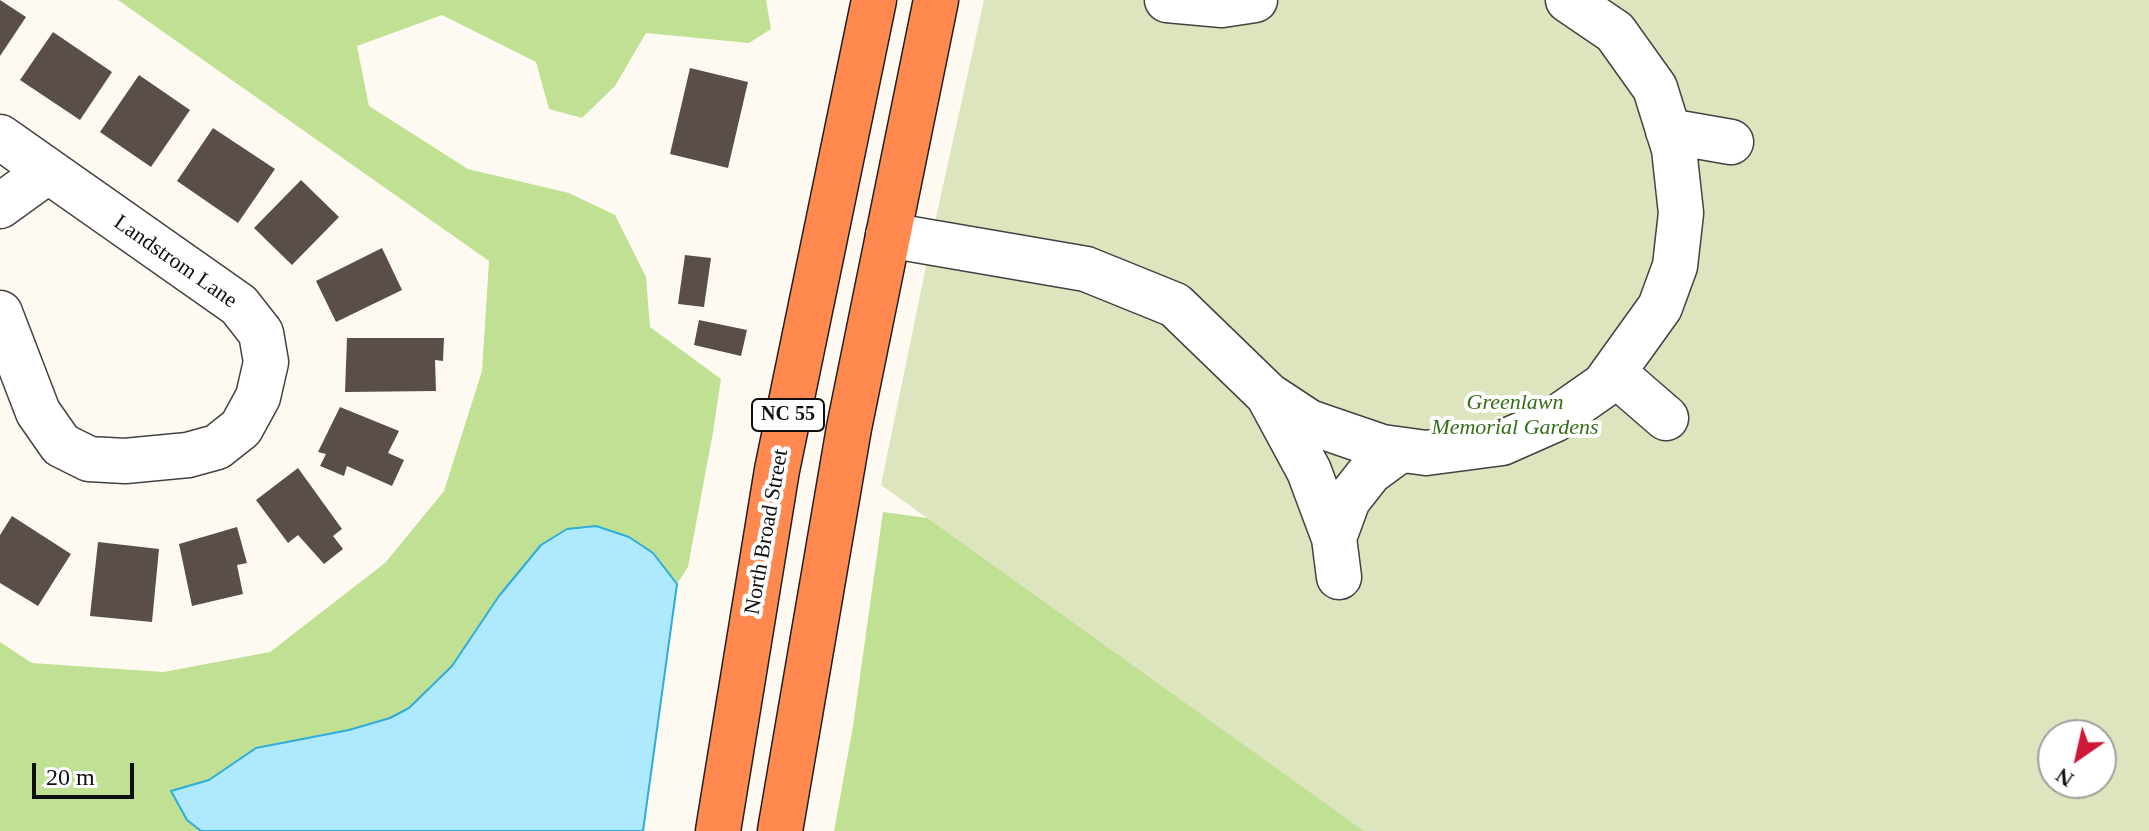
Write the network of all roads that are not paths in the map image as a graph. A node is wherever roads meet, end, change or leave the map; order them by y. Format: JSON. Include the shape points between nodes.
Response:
{"nodes":[{"id":1,"x":873,"y":0,"type":"edge"},
{"id":2,"x":936,"y":0,"type":"edge"},
{"id":3,"x":1167,"y":0,"type":"edge"},
{"id":4,"x":1255,"y":0,"type":"edge"},
{"id":5,"x":1568,"y":0,"type":"edge"},
{"id":6,"x":1668,"y":131,"type":"junction"},
{"id":7,"x":0,"y":137,"type":"edge"},
{"id":8,"x":1731,"y":142,"type":"dead end"},
{"id":9,"x":47,"y":172,"type":"junction"},
{"id":10,"x":0,"y":206,"type":"edge"},
{"id":11,"x":888,"y":235,"type":"junction"},
{"id":12,"x":0,"y":313,"type":"edge"},
{"id":13,"x":1614,"y":373,"type":"junction"},
{"id":14,"x":1268,"y":395,"type":"junction"},
{"id":15,"x":1666,"y":418,"type":"dead end"},
{"id":16,"x":1400,"y":450,"type":"junction"},
{"id":17,"x":718,"y":831,"type":"edge"},
{"id":18,"x":780,"y":831,"type":"edge"}],
"edges":[{"from":1,"to":17,"type":"highway","name":"North Broad Street","number":"NC 55","via":[[777,470]]},
{"from":2,"to":11,"type":"highway","number":"NC 55"},
{"from":3,"to":4,"type":"street","via":[[1222,5]]},
{"from":5,"to":6,"type":"street","via":[[1615,32],[1655,88]]},
{"from":6,"to":8,"type":"street"},
{"from":6,"to":13,"type":"street","via":[[1681,213],[1675,266],[1660,307]]},
{"from":7,"to":9,"type":"street","name":"Landstrom Lane"},
{"from":9,"to":10,"type":"street"},
{"from":9,"to":12,"type":"street","name":"Landstrom Lane","via":[[239,305],[261,333],[266,362],[258,397],[241,428],[217,447],[125,461],[89,459],[61,445],[38,412]]},
{"from":11,"to":14,"type":"street","via":[[1086,269],[1175,305]]},
{"from":11,"to":18,"type":"highway","number":"NC 55","via":[[837,494]]},
{"from":13,"to":15,"type":"street"},
{"from":13,"to":16,"type":"street","via":[[1554,420],[1502,443],[1426,453]]},
{"from":14,"to":16,"type":"street","via":[[1309,422]]},
{"from":14,"to":16,"type":"street","via":[[1309,471],[1336,558],[1348,500],[1370,472]]}]}
